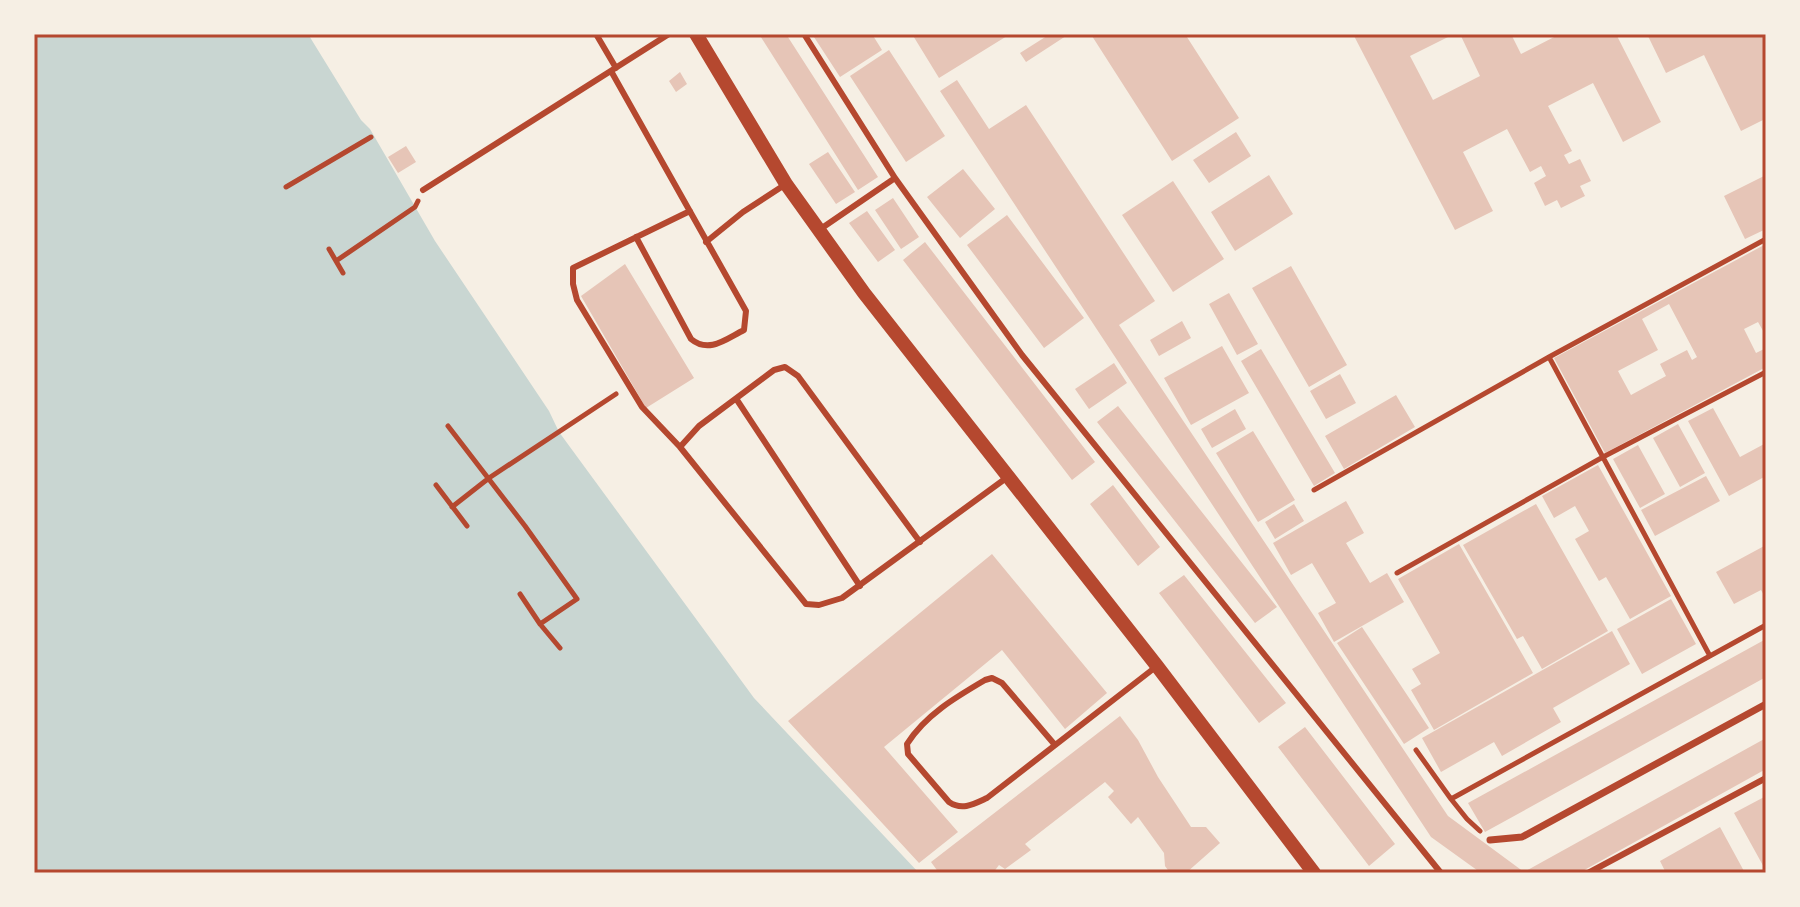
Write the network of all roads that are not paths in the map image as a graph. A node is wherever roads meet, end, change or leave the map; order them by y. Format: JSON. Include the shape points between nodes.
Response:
{"nodes":[{"id":1,"x":596,"y":34,"type":"edge"},
{"id":2,"x":669,"y":34,"type":"edge"},
{"id":3,"x":696,"y":34,"type":"edge"},
{"id":4,"x":804,"y":34,"type":"edge"},
{"id":5,"x":614,"y":70,"type":"junction"},
{"id":6,"x":895,"y":178,"type":"junction"},
{"id":7,"x":786,"y":184,"type":"junction"},
{"id":8,"x":423,"y":190,"type":"road end"},
{"id":9,"x":690,"y":211,"type":"junction"},
{"id":10,"x":819,"y":231,"type":"junction"},
{"id":11,"x":636,"y":237,"type":"junction"},
{"id":12,"x":706,"y":242,"type":"junction"},
{"id":13,"x":737,"y":400,"type":"junction"},
{"id":14,"x":680,"y":447,"type":"junction"},
{"id":15,"x":1009,"y":476,"type":"junction"},
{"id":16,"x":920,"y":542,"type":"junction"},
{"id":17,"x":860,"y":586,"type":"junction"},
{"id":18,"x":1157,"y":666,"type":"junction"},
{"id":19,"x":1766,"y":704,"type":"edge"},
{"id":20,"x":1055,"y":745,"type":"junction"},
{"id":21,"x":1766,"y":778,"type":"edge"},
{"id":22,"x":1490,"y":840,"type":"road end"},
{"id":23,"x":1314,"y":873,"type":"edge"},
{"id":24,"x":1441,"y":873,"type":"edge"},
{"id":25,"x":1588,"y":873,"type":"edge"}],
"edges":[{"from":1,"to":5,"type":"lane"},
{"from":2,"to":5,"type":"lane"},
{"from":3,"to":7,"type":"street"},
{"from":4,"to":6,"type":"lane"},
{"from":5,"to":8,"type":"lane"},
{"from":5,"to":9,"type":"lane"},
{"from":6,"to":10,"type":"lane"},
{"from":6,"to":24,"type":"lane","via":[[1022,355]]},
{"from":7,"to":10,"type":"street"},
{"from":7,"to":12,"type":"lane"},
{"from":9,"to":11,"type":"lane"},
{"from":9,"to":12,"type":"lane"},
{"from":10,"to":15,"type":"street"},
{"from":11,"to":12,"type":"lane","via":[[699,346],[712,346],[744,330],[746,311]]},
{"from":11,"to":14,"type":"lane","via":[[573,268],[573,284],[577,300],[629,385]]},
{"from":13,"to":14,"type":"lane","via":[[699,426]]},
{"from":13,"to":16,"type":"lane","via":[[774,370],[785,367],[798,376]]},
{"from":13,"to":17,"type":"lane"},
{"from":14,"to":17,"type":"lane","via":[[806,604],[842,598]]},
{"from":15,"to":16,"type":"lane"},
{"from":15,"to":18,"type":"street"},
{"from":16,"to":17,"type":"lane"},
{"from":18,"to":20,"type":"lane"},
{"from":18,"to":23,"type":"street"},
{"from":19,"to":22,"type":"street","via":[[1522,837]]},
{"from":20,"to":20,"type":"lane","via":[[992,678],[943,707],[907,744],[908,754],[949,802],[966,807],[987,798]]},
{"from":21,"to":25,"type":"lane"}]}
